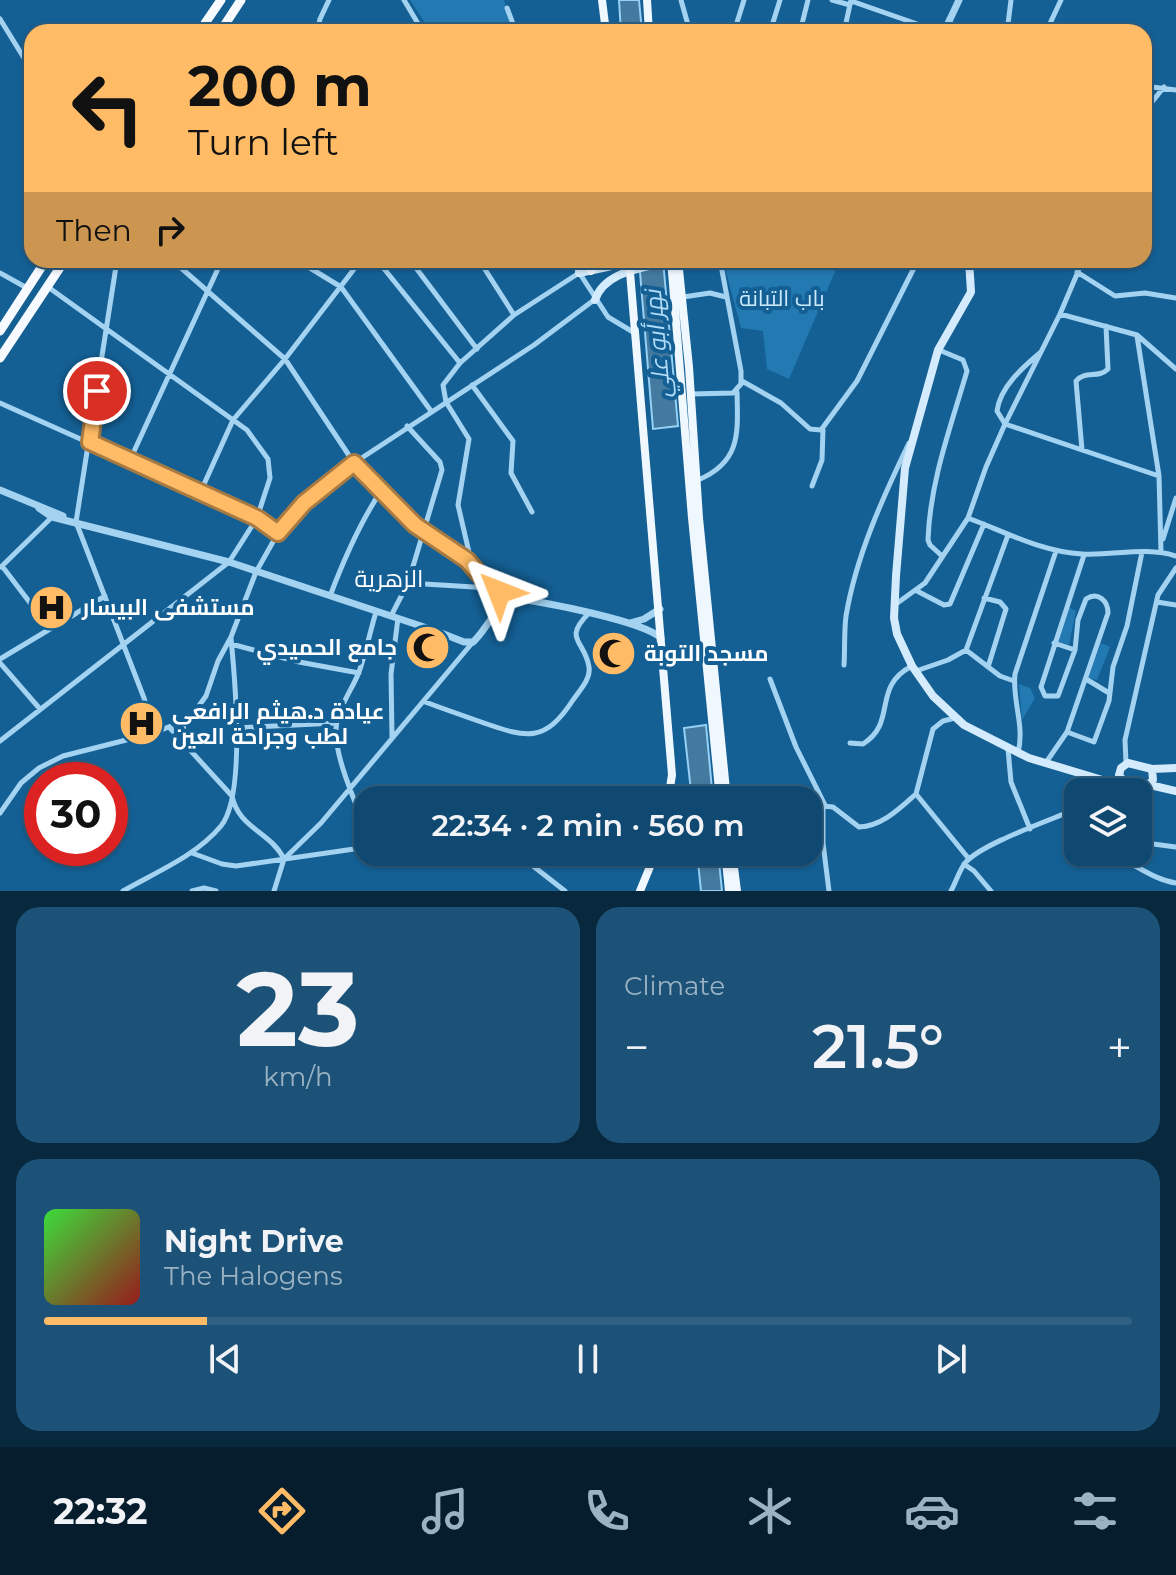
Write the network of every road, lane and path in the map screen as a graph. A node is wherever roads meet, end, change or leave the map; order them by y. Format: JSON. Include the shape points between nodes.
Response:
{"nodes":[{"id":1,"x":221,"y":0,"type":"edge"},
{"id":2,"x":241,"y":0,"type":"edge"},
{"id":3,"x":329,"y":0,"type":"edge"},
{"id":4,"x":404,"y":0,"type":"edge"},
{"id":5,"x":602,"y":0,"type":"edge"},
{"id":6,"x":647,"y":0,"type":"edge"},
{"id":7,"x":681,"y":0,"type":"edge"},
{"id":8,"x":744,"y":0,"type":"edge"},
{"id":9,"x":780,"y":0,"type":"edge"},
{"id":10,"x":808,"y":0,"type":"edge"},
{"id":11,"x":832,"y":0,"type":"edge"},
{"id":12,"x":959,"y":0,"type":"edge"},
{"id":13,"x":1011,"y":0,"type":"edge"},
{"id":14,"x":1061,"y":0,"type":"edge"},
{"id":15,"x":851,"y":2,"type":"edge"},
{"id":16,"x":507,"y":8,"type":"dead end"},
{"id":17,"x":0,"y":19,"type":"edge"},
{"id":18,"x":204,"y":24,"type":"edge"},
{"id":19,"x":225,"y":24,"type":"edge"},
{"id":20,"x":320,"y":24,"type":"edge"},
{"id":21,"x":418,"y":24,"type":"edge"},
{"id":22,"x":513,"y":24,"type":"edge"},
{"id":23,"x":605,"y":24,"type":"edge"},
{"id":24,"x":648,"y":24,"type":"edge"},
{"id":25,"x":688,"y":24,"type":"edge"},
{"id":26,"x":736,"y":24,"type":"edge"},
{"id":27,"x":772,"y":24,"type":"edge"},
{"id":28,"x":802,"y":24,"type":"edge"},
{"id":29,"x":846,"y":24,"type":"edge"},
{"id":30,"x":918,"y":24,"type":"edge"},
{"id":31,"x":946,"y":24,"type":"edge"},
{"id":32,"x":1008,"y":24,"type":"edge"},
{"id":33,"x":1050,"y":24,"type":"edge"},
{"id":34,"x":24,"y":58,"type":"edge"},
{"id":35,"x":1152,"y":86,"type":"edge"},
{"id":36,"x":1164,"y":87,"type":"junction"},
{"id":37,"x":1176,"y":90,"type":"edge"},
{"id":38,"x":1152,"y":102,"type":"edge"},
{"id":39,"x":41,"y":268,"type":"edge"},
{"id":40,"x":60,"y":268,"type":"edge"},
{"id":41,"x":116,"y":268,"type":"edge"},
{"id":42,"x":181,"y":268,"type":"edge"},
{"id":43,"x":218,"y":268,"type":"edge"},
{"id":44,"x":310,"y":268,"type":"edge"},
{"id":45,"x":355,"y":268,"type":"edge"},
{"id":46,"x":383,"y":268,"type":"edge"},
{"id":47,"x":416,"y":268,"type":"edge"},
{"id":48,"x":485,"y":268,"type":"edge"},
{"id":49,"x":576,"y":268,"type":"edge"},
{"id":50,"x":594,"y":268,"type":"edge"},
{"id":51,"x":609,"y":268,"type":"edge"},
{"id":52,"x":628,"y":268,"type":"edge"},
{"id":53,"x":634,"y":268,"type":"edge"},
{"id":54,"x":672,"y":268,"type":"edge"},
{"id":55,"x":673,"y":268,"type":"edge"},
{"id":56,"x":721,"y":268,"type":"edge"},
{"id":57,"x":914,"y":268,"type":"edge"},
{"id":58,"x":970,"y":268,"type":"edge"},
{"id":59,"x":1079,"y":268,"type":"edge"},
{"id":60,"x":591,"y":271,"type":"junction"},
{"id":61,"x":1077,"y":272,"type":"junction"},
{"id":62,"x":0,"y":273,"type":"edge"},
{"id":63,"x":579,"y":273,"type":"junction"},
{"id":64,"x":48,"y":287,"type":"junction"},
{"id":65,"x":341,"y":287,"type":"junction"},
{"id":66,"x":28,"y":289,"type":"junction"},
{"id":67,"x":207,"y":291,"type":"junction"},
{"id":68,"x":683,"y":297,"type":"junction"},
{"id":69,"x":726,"y":297,"type":"junction"},
{"id":70,"x":1176,"y":298,"type":"edge"},
{"id":71,"x":595,"y":300,"type":"junction"},
{"id":72,"x":1060,"y":314,"type":"junction"},
{"id":73,"x":514,"y":315,"type":"junction"},
{"id":74,"x":1106,"y":326,"type":"junction"},
{"id":75,"x":0,"y":331,"type":"edge"},
{"id":76,"x":106,"y":331,"type":"junction"},
{"id":77,"x":633,"y":332,"type":"junction"},
{"id":78,"x":1137,"y":335,"type":"junction"},
{"id":79,"x":477,"y":349,"type":"junction"},
{"id":80,"x":1044,"y":349,"type":"junction"},
{"id":81,"x":938,"y":350,"type":"junction"},
{"id":82,"x":0,"y":358,"type":"edge"},
{"id":83,"x":285,"y":359,"type":"junction"},
{"id":84,"x":460,"y":363,"type":"junction"},
{"id":85,"x":1176,"y":369,"type":"edge"},
{"id":86,"x":170,"y":376,"type":"junction"},
{"id":87,"x":742,"y":381,"type":"junction"},
{"id":88,"x":472,"y":385,"type":"junction"},
{"id":89,"x":737,"y":392,"type":"junction"},
{"id":90,"x":691,"y":394,"type":"junction"},
{"id":91,"x":446,"y":402,"type":"junction"},
{"id":92,"x":0,"y":403,"type":"edge"},
{"id":93,"x":431,"y":411,"type":"junction"},
{"id":94,"x":233,"y":420,"type":"junction"},
{"id":95,"x":1005,"y":424,"type":"junction"},
{"id":96,"x":407,"y":426,"type":"junction"},
{"id":97,"x":823,"y":429,"type":"junction"},
{"id":98,"x":913,"y":434,"type":"junction"},
{"id":99,"x":90,"y":442,"type":"junction"},
{"id":100,"x":1082,"y":450,"type":"junction"},
{"id":101,"x":130,"y":460,"type":"junction"},
{"id":102,"x":354,"y":463,"type":"junction"},
{"id":103,"x":1159,"y":476,"type":"junction"},
{"id":104,"x":696,"y":481,"type":"junction"},
{"id":105,"x":812,"y":486,"type":"dead end"},
{"id":106,"x":0,"y":490,"type":"edge"},
{"id":107,"x":381,"y":491,"type":"junction"},
{"id":108,"x":200,"y":493,"type":"junction"},
{"id":109,"x":1176,"y":498,"type":"edge"},
{"id":110,"x":39,"y":508,"type":"junction"},
{"id":111,"x":532,"y":512,"type":"dead end"},
{"id":112,"x":52,"y":517,"type":"junction"},
{"id":113,"x":257,"y":518,"type":"junction"},
{"id":114,"x":968,"y":518,"type":"junction"},
{"id":115,"x":76,"y":522,"type":"junction"},
{"id":116,"x":984,"y":524,"type":"junction"},
{"id":117,"x":424,"y":530,"type":"junction"},
{"id":118,"x":278,"y":533,"type":"junction"},
{"id":119,"x":1008,"y":535,"type":"junction"},
{"id":120,"x":1161,"y":545,"type":"junction"},
{"id":121,"x":1056,"y":550,"type":"junction"},
{"id":122,"x":1142,"y":552,"type":"junction"},
{"id":123,"x":1161,"y":552,"type":"junction"},
{"id":124,"x":1084,"y":555,"type":"junction"},
{"id":125,"x":942,"y":556,"type":"junction"},
{"id":126,"x":1176,"y":556,"type":"edge"},
{"id":127,"x":229,"y":562,"type":"junction"},
{"id":128,"x":472,"y":565,"type":"junction"},
{"id":129,"x":1,"y":567,"type":"edge"},
{"id":130,"x":1176,"y":568,"type":"edge"},
{"id":131,"x":256,"y":572,"type":"junction"},
{"id":132,"x":408,"y":583,"type":"junction"},
{"id":133,"x":491,"y":588,"type":"junction"},
{"id":134,"x":917,"y":591,"type":"junction"},
{"id":135,"x":105,"y":596,"type":"junction"},
{"id":136,"x":330,"y":596,"type":"junction"},
{"id":137,"x":984,"y":598,"type":"junction"},
{"id":138,"x":511,"y":599,"type":"junction"},
{"id":139,"x":1069,"y":600,"type":"junction"},
{"id":140,"x":1157,"y":602,"type":"junction"},
{"id":141,"x":895,"y":604,"type":"junction"},
{"id":142,"x":1084,"y":605,"type":"junction"},
{"id":143,"x":1176,"y":605,"type":"edge"},
{"id":144,"x":660,"y":609,"type":"junction"},
{"id":145,"x":376,"y":612,"type":"junction"},
{"id":146,"x":589,"y":613,"type":"junction"},
{"id":147,"x":394,"y":617,"type":"junction"},
{"id":148,"x":628,"y":623,"type":"junction"},
{"id":149,"x":50,"y":629,"type":"junction"},
{"id":150,"x":231,"y":637,"type":"junction"},
{"id":151,"x":662,"y":640,"type":"junction"},
{"id":152,"x":473,"y":642,"type":"junction"},
{"id":153,"x":1054,"y":643,"type":"junction"},
{"id":154,"x":231,"y":644,"type":"junction"},
{"id":155,"x":124,"y":645,"type":"junction"},
{"id":156,"x":966,"y":650,"type":"junction"},
{"id":157,"x":1075,"y":650,"type":"junction"},
{"id":158,"x":0,"y":661,"type":"edge"},
{"id":159,"x":844,"y":665,"type":"dead end"},
{"id":160,"x":987,"y":667,"type":"junction"},
{"id":161,"x":913,"y":669,"type":"junction"},
{"id":162,"x":359,"y":673,"type":"junction"},
{"id":163,"x":770,"y":679,"type":"dead end"},
{"id":164,"x":1086,"y":679,"type":"junction"},
{"id":165,"x":1014,"y":681,"type":"junction"},
{"id":166,"x":1109,"y":693,"type":"junction"},
{"id":167,"x":425,"y":702,"type":"junction"},
{"id":168,"x":40,"y":709,"type":"junction"},
{"id":169,"x":955,"y":718,"type":"junction"},
{"id":170,"x":336,"y":723,"type":"junction"},
{"id":171,"x":169,"y":727,"type":"junction"},
{"id":172,"x":235,"y":728,"type":"junction"},
{"id":173,"x":1067,"y":732,"type":"junction"},
{"id":174,"x":154,"y":733,"type":"junction"},
{"id":175,"x":392,"y":738,"type":"junction"},
{"id":176,"x":0,"y":741,"type":"edge"},
{"id":177,"x":850,"y":743,"type":"dead end"},
{"id":178,"x":1008,"y":749,"type":"junction"},
{"id":179,"x":1018,"y":754,"type":"junction"},
{"id":180,"x":1045,"y":764,"type":"junction"},
{"id":181,"x":1126,"y":764,"type":"junction"},
{"id":182,"x":1176,"y":768,"type":"edge"},
{"id":183,"x":1152,"y":769,"type":"junction"},
{"id":184,"x":1095,"y":778,"type":"edge"},
{"id":185,"x":1121,"y":778,"type":"edge"},
{"id":186,"x":1152,"y":782,"type":"edge"},
{"id":187,"x":1152,"y":785,"type":"edge"},
{"id":188,"x":349,"y":786,"type":"junction"},
{"id":189,"x":670,"y":786,"type":"edge"},
{"id":190,"x":719,"y":786,"type":"edge"},
{"id":191,"x":726,"y":786,"type":"edge"},
{"id":192,"x":1176,"y":791,"type":"edge"},
{"id":193,"x":916,"y":794,"type":"junction"},
{"id":194,"x":232,"y":796,"type":"junction"},
{"id":195,"x":354,"y":799,"type":"edge"},
{"id":196,"x":825,"y":805,"type":"junction"},
{"id":197,"x":1,"y":810,"type":"edge"},
{"id":198,"x":1064,"y":815,"type":"edge"},
{"id":199,"x":1030,"y":829,"type":"junction"},
{"id":200,"x":1152,"y":844,"type":"edge"},
{"id":201,"x":1176,"y":847,"type":"edge"},
{"id":202,"x":354,"y":849,"type":"edge"},
{"id":203,"x":191,"y":852,"type":"junction"},
{"id":204,"x":284,"y":859,"type":"junction"},
{"id":205,"x":967,"y":862,"type":"junction"},
{"id":206,"x":532,"y":866,"type":"edge"},
{"id":207,"x":650,"y":866,"type":"edge"},
{"id":208,"x":726,"y":866,"type":"edge"},
{"id":209,"x":734,"y":866,"type":"edge"},
{"id":210,"x":1135,"y":866,"type":"edge"},
{"id":211,"x":1176,"y":883,"type":"edge"},
{"id":212,"x":954,"y":889,"type":"edge"},
{"id":213,"x":275,"y":890,"type":"edge"},
{"id":214,"x":561,"y":890,"type":"edge"},
{"id":215,"x":123,"y":891,"type":"edge"},
{"id":216,"x":192,"y":891,"type":"edge"},
{"id":217,"x":216,"y":891,"type":"edge"},
{"id":218,"x":640,"y":891,"type":"edge"},
{"id":219,"x":729,"y":891,"type":"edge"},
{"id":220,"x":737,"y":891,"type":"edge"},
{"id":221,"x":829,"y":891,"type":"edge"},
{"id":222,"x":991,"y":891,"type":"edge"}],
"edges":[{"from":1,"to":18,"type":"highway"},
{"from":2,"to":19,"type":"highway"},
{"from":3,"to":20,"type":"street"},
{"from":4,"to":21,"type":"street"},
{"from":5,"to":23,"type":"main road"},
{"from":6,"to":24,"type":"main road"},
{"from":7,"to":25,"type":"street"},
{"from":8,"to":26,"type":"street"},
{"from":9,"to":27,"type":"street"},
{"from":10,"to":28,"type":"street"},
{"from":11,"to":15,"type":"street"},
{"from":12,"to":31,"type":"street"},
{"from":13,"to":32,"type":"street"},
{"from":14,"to":33,"type":"street"},
{"from":15,"to":29,"type":"street"},
{"from":15,"to":30,"type":"street"},
{"from":16,"to":22,"type":"street"},
{"from":17,"to":34,"type":"street"},
{"from":35,"to":36,"type":"street"},
{"from":36,"to":37,"type":"street"},
{"from":36,"to":38,"type":"street"},
{"from":39,"to":66,"type":"highway"},
{"from":40,"to":64,"type":"highway"},
{"from":41,"to":76,"type":"street"},
{"from":42,"to":67,"type":"street"},
{"from":43,"to":67,"type":"street"},
{"from":44,"to":65,"type":"street"},
{"from":45,"to":65,"type":"street"},
{"from":46,"to":84,"type":"street"},
{"from":47,"to":79,"type":"street"},
{"from":48,"to":73,"type":"street"},
{"from":49,"to":63,"type":"street"},
{"from":50,"to":60,"type":"main road"},
{"from":51,"to":60,"type":"main road"},
{"from":52,"to":71,"type":"main road","via":[[607,281]]},
{"from":53,"to":77,"type":"main road"},
{"from":54,"to":190,"type":"main road"},
{"from":55,"to":68,"type":"main road"},
{"from":56,"to":69,"type":"street"},
{"from":57,"to":97,"type":"street","via":[[857,381]]},
{"from":58,"to":81,"type":"main road","via":[[971,292]]},
{"from":59,"to":61,"type":"street"},
{"from":60,"to":63,"type":"main road"},
{"from":61,"to":70,"type":"street","via":[[1115,296]]},
{"from":61,"to":72,"type":"street"},
{"from":62,"to":66,"type":"street"},
{"from":63,"to":71,"type":"street"},
{"from":63,"to":73,"type":"street"},
{"from":64,"to":76,"type":"street"},
{"from":64,"to":82,"type":"highway"},
{"from":65,"to":83,"type":"street"},
{"from":65,"to":93,"type":"street"},
{"from":66,"to":75,"type":"highway"},
{"from":67,"to":83,"type":"street"},
{"from":67,"to":86,"type":"street"},
{"from":68,"to":69,"type":"street"},
{"from":68,"to":90,"type":"main road"},
{"from":69,"to":87,"type":"street"},
{"from":71,"to":77,"type":"street","via":[[608,317]]},
{"from":71,"to":88,"type":"street"},
{"from":72,"to":74,"type":"street"},
{"from":72,"to":80,"type":"street"},
{"from":73,"to":79,"type":"street"},
{"from":74,"to":78,"type":"street"},
{"from":74,"to":100,"type":"street","via":[[1108,369],[1083,374],[1075,384]]},
{"from":76,"to":86,"type":"street"},
{"from":76,"to":99,"type":"street"},
{"from":77,"to":144,"type":"main road"},
{"from":78,"to":85,"type":"street"},
{"from":78,"to":103,"type":"street"},
{"from":79,"to":84,"type":"street"},
{"from":80,"to":95,"type":"street"},
{"from":80,"to":95,"type":"street","via":[[1004,392],[997,411]]},
{"from":81,"to":98,"type":"main road"},
{"from":81,"to":125,"type":"street","via":[[963,360],[967,371],[941,457],[928,526],[930,545]]},
{"from":83,"to":94,"type":"street"},
{"from":83,"to":102,"type":"street"},
{"from":84,"to":91,"type":"street","via":[[443,385]]},
{"from":86,"to":94,"type":"street"},
{"from":86,"to":101,"type":"street"},
{"from":87,"to":89,"type":"street"},
{"from":87,"to":97,"type":"street","via":[[781,403],[810,429]]},
{"from":88,"to":91,"type":"street"},
{"from":88,"to":111,"type":"street","via":[[513,441],[511,473]]},
{"from":89,"to":90,"type":"street"},
{"from":89,"to":104,"type":"street","via":[[737,437],[728,460]]},
{"from":90,"to":104,"type":"main road"},
{"from":91,"to":93,"type":"street"},
{"from":91,"to":128,"type":"street","via":[[469,439],[458,505]]},
{"from":92,"to":99,"type":"street"},
{"from":93,"to":96,"type":"street"},
{"from":94,"to":108,"type":"street"},
{"from":94,"to":113,"type":"street","via":[[255,438],[270,465],[267,496]]},
{"from":95,"to":100,"type":"street"},
{"from":95,"to":114,"type":"street"},
{"from":96,"to":102,"type":"street"},
{"from":96,"to":117,"type":"street","via":[[442,466]]},
{"from":97,"to":105,"type":"street","via":[[822,460]]},
{"from":98,"to":141,"type":"main road","via":[[905,468]]},
{"from":98,"to":159,"type":"street","via":[[865,544],[846,618]]},
{"from":99,"to":101,"type":"street"},
{"from":99,"to":115,"type":"street"},
{"from":100,"to":103,"type":"street"},
{"from":101,"to":108,"type":"street"},
{"from":102,"to":107,"type":"street"},
{"from":102,"to":118,"type":"street","via":[[304,503]]},
{"from":103,"to":120,"type":"street"},
{"from":104,"to":191,"type":"main road"},
{"from":106,"to":110,"type":"street"},
{"from":107,"to":117,"type":"street"},
{"from":107,"to":136,"type":"street"},
{"from":108,"to":113,"type":"street"},
{"from":109,"to":120,"type":"street"},
{"from":110,"to":112,"type":"street"},
{"from":110,"to":115,"type":"street"},
{"from":112,"to":115,"type":"street"},
{"from":112,"to":129,"type":"street"},
{"from":113,"to":118,"type":"street"},
{"from":113,"to":127,"type":"street"},
{"from":114,"to":116,"type":"street"},
{"from":114,"to":125,"type":"street"},
{"from":115,"to":127,"type":"street"},
{"from":115,"to":135,"type":"street"},
{"from":116,"to":119,"type":"street"},
{"from":116,"to":134,"type":"street","via":[[950,604]]},
{"from":117,"to":128,"type":"street"},
{"from":117,"to":132,"type":"street"},
{"from":118,"to":131,"type":"street"},
{"from":119,"to":121,"type":"street"},
{"from":119,"to":137,"type":"street"},
{"from":120,"to":123,"type":"street"},
{"from":121,"to":124,"type":"street"},
{"from":121,"to":165,"type":"street"},
{"from":122,"to":123,"type":"street"},
{"from":122,"to":124,"type":"street"},
{"from":122,"to":166,"type":"street"},
{"from":123,"to":126,"type":"street"},
{"from":124,"to":139,"type":"street"},
{"from":125,"to":134,"type":"street"},
{"from":127,"to":131,"type":"street"},
{"from":127,"to":155,"type":"street"},
{"from":128,"to":133,"type":"street"},
{"from":129,"to":149,"type":"street"},
{"from":130,"to":140,"type":"street"},
{"from":131,"to":136,"type":"street"},
{"from":131,"to":150,"type":"street"},
{"from":132,"to":133,"type":"street"},
{"from":132,"to":147,"type":"street"},
{"from":133,"to":138,"type":"street"},
{"from":134,"to":141,"type":"street"},
{"from":135,"to":149,"type":"street"},
{"from":135,"to":155,"type":"street"},
{"from":136,"to":145,"type":"street"},
{"from":137,"to":156,"type":"street"},
{"from":137,"to":160,"type":"street","via":[[1006,609]]},
{"from":138,"to":146,"type":"street"},
{"from":138,"to":152,"type":"street"},
{"from":139,"to":142,"type":"street"},
{"from":139,"to":153,"type":"street"},
{"from":140,"to":143,"type":"street"},
{"from":140,"to":181,"type":"street","via":[[1125,740]]},
{"from":141,"to":161,"type":"main road","via":[[897,634]]},
{"from":142,"to":157,"type":"street"},
{"from":142,"to":164,"type":"street","via":[[1088,597],[1097,596],[1108,609]]},
{"from":144,"to":148,"type":"street"},
{"from":144,"to":151,"type":"main road"},
{"from":145,"to":147,"type":"street"},
{"from":145,"to":162,"type":"street"},
{"from":146,"to":148,"type":"street"},
{"from":146,"to":167,"type":"street","via":[[574,635],[589,667],[588,677],[545,730],[518,735]]},
{"from":147,"to":152,"type":"street"},
{"from":147,"to":175,"type":"street"},
{"from":148,"to":151,"type":"street"},
{"from":149,"to":158,"type":"street"},
{"from":150,"to":154,"type":"street"},
{"from":150,"to":171,"type":"street","via":[[202,704],[190,718]]},
{"from":151,"to":189,"type":"main road"},
{"from":152,"to":167,"type":"street"},
{"from":153,"to":157,"type":"street"},
{"from":153,"to":157,"type":"street","via":[[1041,687],[1048,697],[1058,696]]},
{"from":154,"to":162,"type":"street"},
{"from":154,"to":172,"type":"street"},
{"from":155,"to":168,"type":"street"},
{"from":155,"to":174,"type":"street"},
{"from":156,"to":160,"type":"street"},
{"from":156,"to":161,"type":"street"},
{"from":158,"to":168,"type":"street"},
{"from":160,"to":165,"type":"street"},
{"from":161,"to":169,"type":"main road"},
{"from":161,"to":177,"type":"street","via":[[897,674],[891,683],[875,735],[863,744]]},
{"from":162,"to":170,"type":"street"},
{"from":163,"to":196,"type":"street"},
{"from":164,"to":166,"type":"street"},
{"from":164,"to":173,"type":"street"},
{"from":165,"to":179,"type":"street","via":[[1021,730]]},
{"from":166,"to":173,"type":"street","via":[[1094,742]]},
{"from":167,"to":175,"type":"street"},
{"from":168,"to":176,"type":"street"},
{"from":169,"to":178,"type":"main road"},
{"from":169,"to":193,"type":"street","via":[[933,729]]},
{"from":170,"to":172,"type":"street"},
{"from":170,"to":188,"type":"street"},
{"from":171,"to":174,"type":"street"},
{"from":171,"to":194,"type":"street"},
{"from":172,"to":194,"type":"street"},
{"from":173,"to":180,"type":"street"},
{"from":174,"to":197,"type":"street","via":[[89,748],[39,768]]},
{"from":175,"to":188,"type":"street"},
{"from":178,"to":179,"type":"main road"},
{"from":178,"to":199,"type":"street","via":[[1011,782]]},
{"from":179,"to":180,"type":"main road"},
{"from":180,"to":184,"type":"main road"},
{"from":181,"to":183,"type":"main road"},
{"from":181,"to":185,"type":"main road"},
{"from":182,"to":183,"type":"main road"},
{"from":183,"to":186,"type":"main road"},
{"from":187,"to":192,"type":"main road"},
{"from":188,"to":195,"type":"street"},
{"from":188,"to":204,"type":"street"},
{"from":193,"to":196,"type":"street","via":[[868,827],[859,827]]},
{"from":193,"to":205,"type":"street"},
{"from":194,"to":203,"type":"street","via":[[224,822]]},
{"from":194,"to":204,"type":"street","via":[[242,820],[273,843]]},
{"from":196,"to":221,"type":"street"},
{"from":198,"to":199,"type":"street"},
{"from":199,"to":205,"type":"street"},
{"from":200,"to":201,"type":"street"},
{"from":202,"to":204,"type":"street"},
{"from":203,"to":204,"type":"street","via":[[228,866]]},
{"from":203,"to":215,"type":"street"},
{"from":204,"to":213,"type":"street"},
{"from":205,"to":212,"type":"street"},
{"from":205,"to":222,"type":"street"},
{"from":206,"to":214,"type":"street"},
{"from":207,"to":218,"type":"main road"},
{"from":208,"to":219,"type":"main road"},
{"from":209,"to":220,"type":"main road"},
{"from":210,"to":211,"type":"street"},
{"from":216,"to":217,"type":"street"}]}
